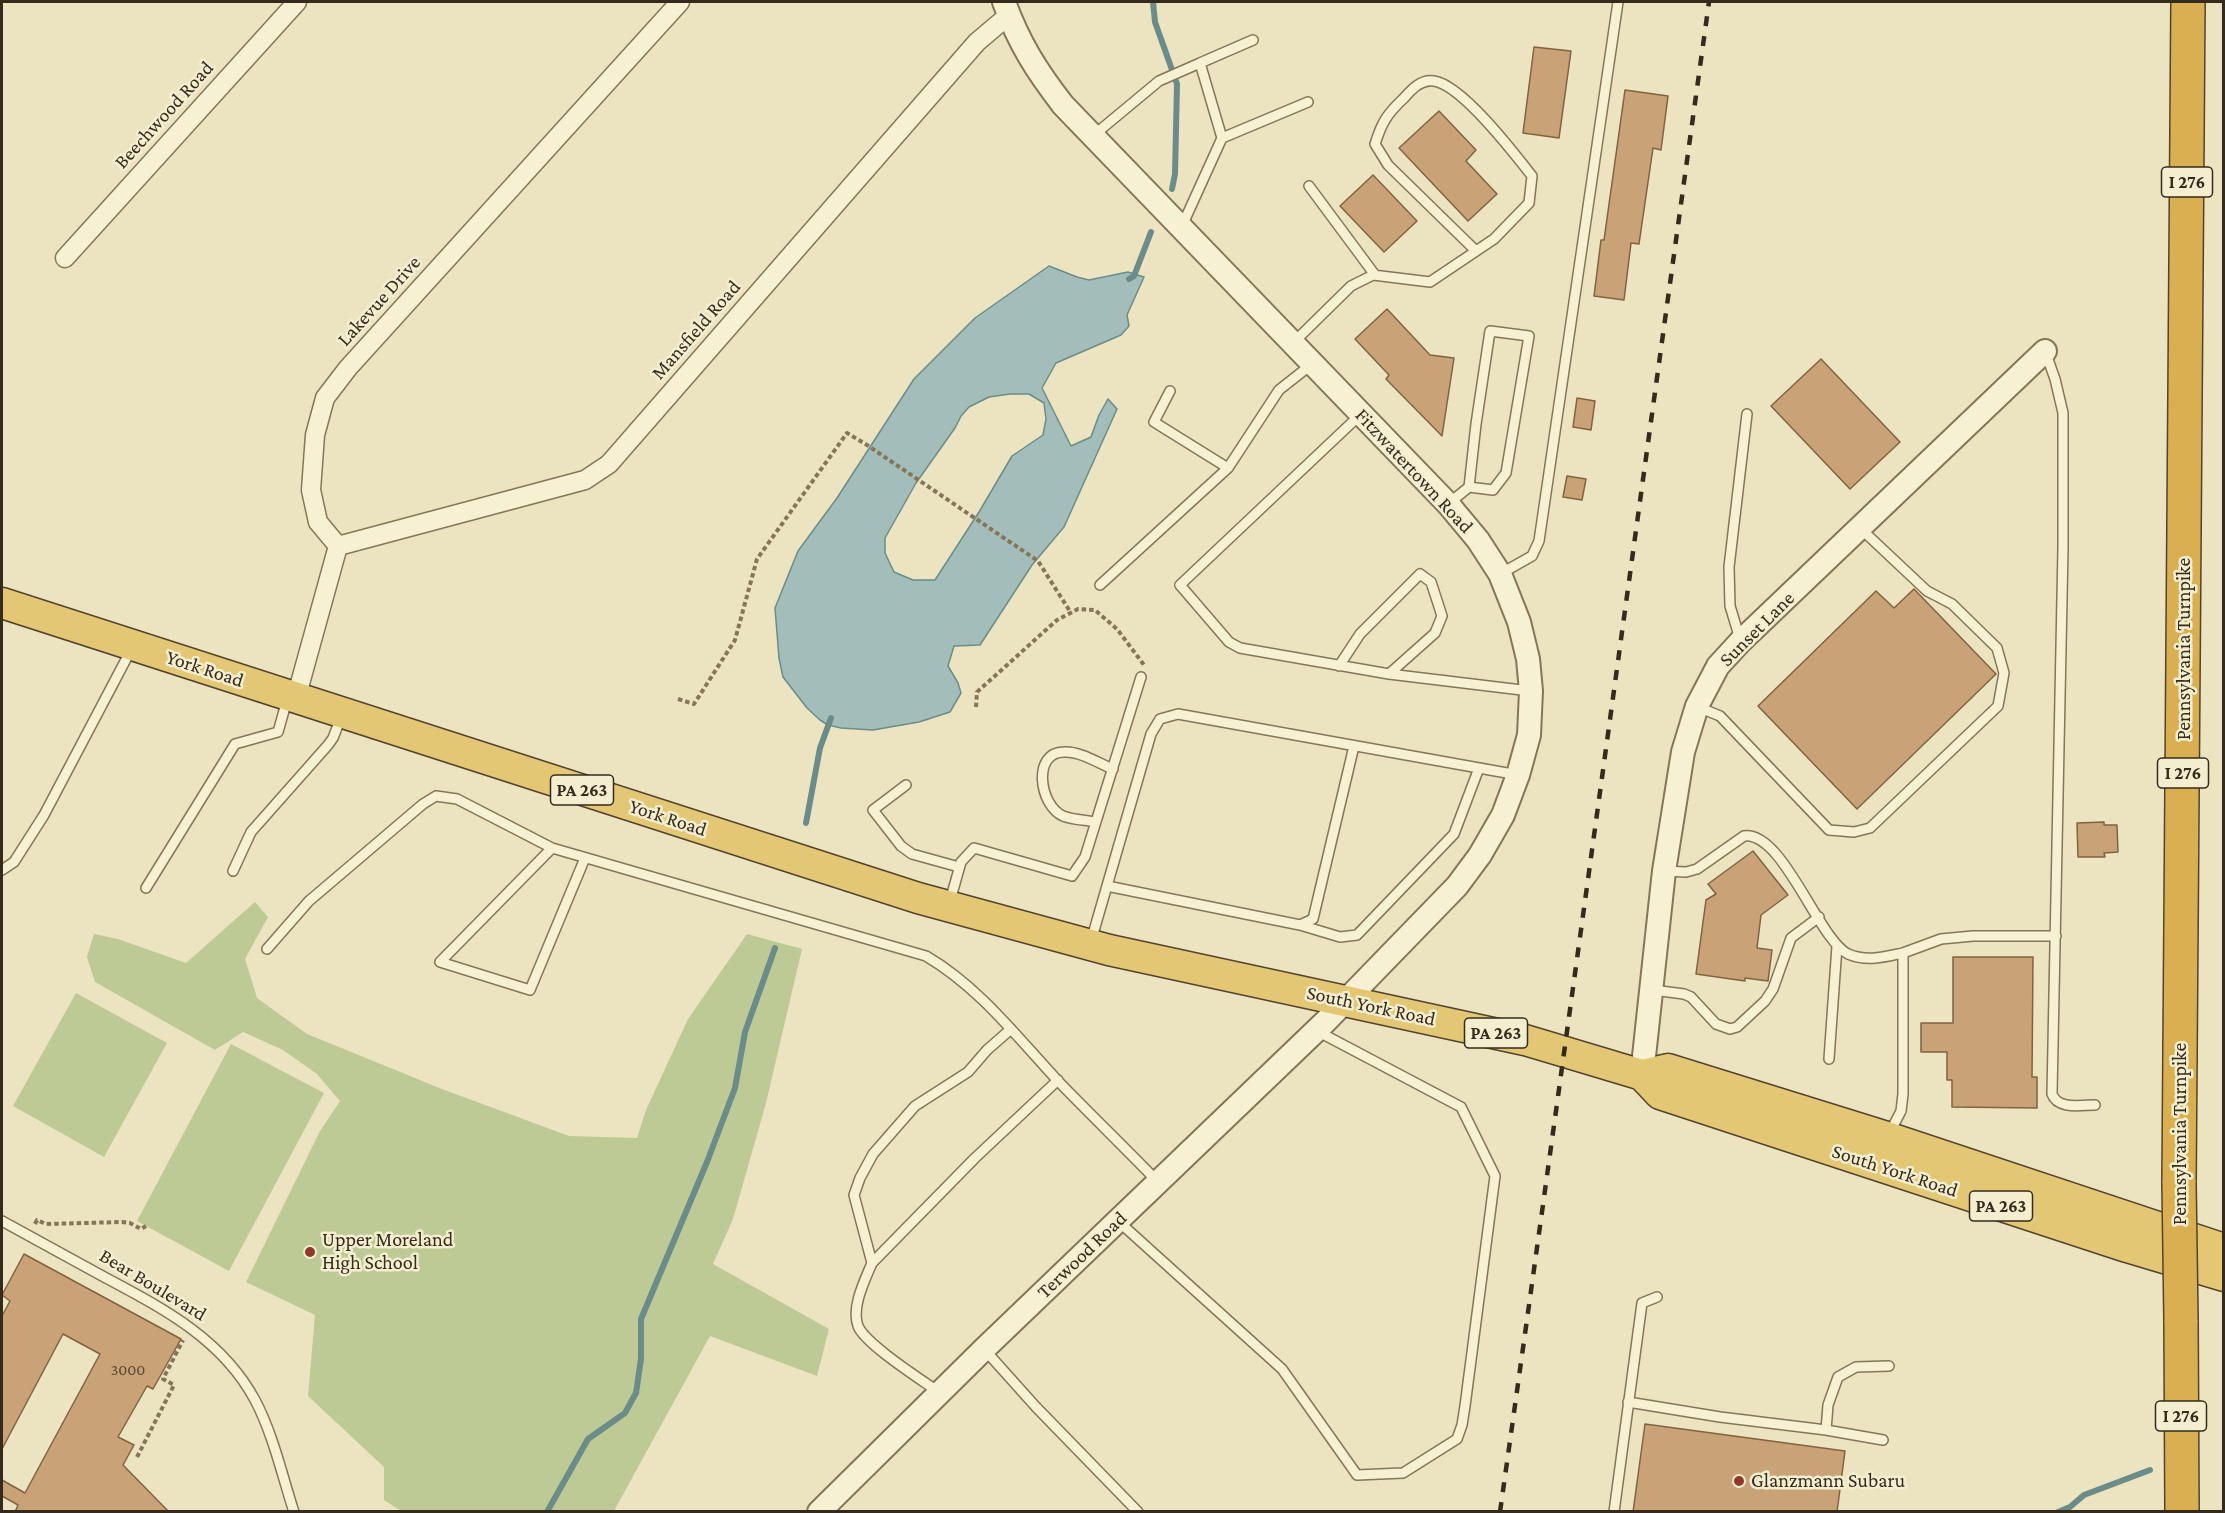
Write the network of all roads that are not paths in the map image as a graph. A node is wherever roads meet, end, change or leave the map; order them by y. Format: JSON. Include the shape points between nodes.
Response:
{"nodes":[{"id":1,"x":297,"y":2,"type":"edge"},
{"id":2,"x":680,"y":2,"type":"edge"},
{"id":3,"x":1618,"y":2,"type":"edge"},
{"id":4,"x":2188,"y":2,"type":"edge"},
{"id":5,"x":1006,"y":8,"type":"edge"},
{"id":6,"x":1253,"y":40,"type":"dead end"},
{"id":7,"x":1195,"y":64,"type":"junction"},
{"id":8,"x":1308,"y":102,"type":"dead end"},
{"id":9,"x":1092,"y":136,"type":"junction"},
{"id":10,"x":1222,"y":138,"type":"junction"},
{"id":11,"x":1310,"y":186,"type":"dead end"},
{"id":12,"x":1181,"y":229,"type":"junction"},
{"id":13,"x":1476,"y":251,"type":"junction"},
{"id":14,"x":65,"y":258,"type":"dead end"},
{"id":15,"x":1375,"y":275,"type":"junction"},
{"id":16,"x":1292,"y":344,"type":"junction"},
{"id":17,"x":2045,"y":351,"type":"joint"},
{"id":18,"x":1312,"y":364,"type":"junction"},
{"id":19,"x":1170,"y":391,"type":"dead end"},
{"id":20,"x":1361,"y":414,"type":"junction"},
{"id":21,"x":1747,"y":414,"type":"dead end"},
{"id":22,"x":1228,"y":468,"type":"junction"},
{"id":23,"x":1469,"y":487,"type":"junction"},
{"id":24,"x":1448,"y":504,"type":"junction"},
{"id":25,"x":1860,"y":528,"type":"junction"},
{"id":26,"x":338,"y":546,"type":"junction"},
{"id":27,"x":1500,"y":574,"type":"junction"},
{"id":28,"x":1100,"y":585,"type":"dead end"},
{"id":29,"x":2,"y":603,"type":"edge"},
{"id":30,"x":1741,"y":641,"type":"junction"},
{"id":31,"x":134,"y":646,"type":"junction"},
{"id":32,"x":1339,"y":666,"type":"junction"},
{"id":33,"x":1389,"y":674,"type":"junction"},
{"id":34,"x":1141,"y":677,"type":"road end"},
{"id":35,"x":1532,"y":692,"type":"junction"},
{"id":36,"x":292,"y":697,"type":"junction"},
{"id":37,"x":1697,"y":706,"type":"junction"},
{"id":38,"x":342,"y":713,"type":"junction"},
{"id":39,"x":1354,"y":746,"type":"junction"},
{"id":40,"x":1479,"y":768,"type":"junction"},
{"id":41,"x":1113,"y":769,"type":"junction"},
{"id":42,"x":1518,"y":775,"type":"junction"},
{"id":43,"x":906,"y":785,"type":"dead end"},
{"id":44,"x":1096,"y":822,"type":"junction"},
{"id":45,"x":552,"y":848,"type":"junction"},
{"id":46,"x":585,"y":858,"type":"junction"},
{"id":47,"x":959,"y":867,"type":"junction"},
{"id":48,"x":2,"y":870,"type":"edge"},
{"id":49,"x":233,"y":871,"type":"dead end"},
{"id":50,"x":1664,"y":872,"type":"junction"},
{"id":51,"x":1107,"y":886,"type":"junction"},
{"id":52,"x":146,"y":888,"type":"dead end"},
{"id":53,"x":948,"y":907,"type":"junction"},
{"id":54,"x":1819,"y":917,"type":"junction"},
{"id":55,"x":1300,"y":925,"type":"junction"},
{"id":56,"x":2056,"y":936,"type":"junction"},
{"id":57,"x":1090,"y":945,"type":"junction"},
{"id":58,"x":1837,"y":946,"type":"junction"},
{"id":59,"x":267,"y":949,"type":"dead end"},
{"id":60,"x":1903,"y":953,"type":"junction"},
{"id":61,"x":1167,"y":962,"type":"joint"},
{"id":62,"x":1651,"y":990,"type":"junction"},
{"id":63,"x":1347,"y":1000,"type":"junction"},
{"id":64,"x":1011,"y":1029,"type":"junction"},
{"id":65,"x":1317,"y":1030,"type":"junction"},
{"id":66,"x":1829,"y":1059,"type":"dead end"},
{"id":67,"x":1642,"y":1076,"type":"junction"},
{"id":68,"x":1058,"y":1080,"type":"junction"},
{"id":69,"x":2095,"y":1105,"type":"dead end"},
{"id":70,"x":1887,"y":1137,"type":"junction"},
{"id":71,"x":1158,"y":1182,"type":"junction"},
{"id":72,"x":2,"y":1221,"type":"edge"},
{"id":73,"x":1118,"y":1221,"type":"junction"},
{"id":74,"x":2223,"y":1249,"type":"edge"},
{"id":75,"x":872,"y":1263,"type":"junction"},
{"id":76,"x":2223,"y":1276,"type":"edge"},
{"id":77,"x":1657,"y":1297,"type":"dead end"},
{"id":78,"x":984,"y":1348,"type":"junction"},
{"id":79,"x":1889,"y":1366,"type":"dead end"},
{"id":80,"x":940,"y":1394,"type":"junction"},
{"id":81,"x":1628,"y":1402,"type":"junction"},
{"id":82,"x":1826,"y":1430,"type":"junction"},
{"id":83,"x":1883,"y":1440,"type":"dead end"},
{"id":84,"x":294,"y":1512,"type":"edge"},
{"id":85,"x":819,"y":1512,"type":"edge"},
{"id":86,"x":1138,"y":1512,"type":"edge"},
{"id":87,"x":1614,"y":1512,"type":"edge"},
{"id":88,"x":2182,"y":1512,"type":"edge"}],
"edges":[{"from":1,"to":14,"type":"street","name":"Beechwood Road"},
{"from":2,"to":26,"type":"street","name":"Lakevue Drive","via":[[348,368],[326,398],[315,435],[311,490],[318,522]]},
{"from":3,"to":27,"type":"lane","via":[[1539,541],[1532,556]]},
{"from":4,"to":88,"type":"highway","name":"Pennsylvania Turnpike","number":"I 276","bridge":true,"via":[[2179,1183]]},
{"from":5,"to":9,"type":"street","name":"Fitzwatertown Road","via":[[1040,75]]},
{"from":5,"to":26,"type":"street","name":"Mansfield Road","via":[[609,464],[585,480]]},
{"from":6,"to":7,"type":"lane"},
{"from":7,"to":9,"type":"lane","via":[[1159,81]]},
{"from":7,"to":10,"type":"lane"},
{"from":8,"to":10,"type":"lane"},
{"from":9,"to":12,"type":"street","name":"Fitzwatertown Road"},
{"from":10,"to":12,"type":"lane"},
{"from":11,"to":15,"type":"lane"},
{"from":12,"to":16,"type":"street","name":"Fitzwatertown Road"},
{"from":13,"to":13,"type":"lane","via":[[1529,202],[1532,176],[1454,89],[1434,81],[1418,83],[1383,121],[1375,144],[1388,165]]},
{"from":13,"to":15,"type":"lane","via":[[1430,282]]},
{"from":15,"to":16,"type":"lane","via":[[1351,286]]},
{"from":16,"to":18,"type":"street","name":"Fitzwatertown Road"},
{"from":17,"to":25,"type":"street","name":"Sunset Lane"},
{"from":17,"to":56,"type":"lane","via":[[2063,413]]},
{"from":18,"to":20,"type":"street","name":"Fitzwatertown Road"},
{"from":18,"to":22,"type":"lane","via":[[1279,390]]},
{"from":19,"to":22,"type":"lane","via":[[1154,422]]},
{"from":20,"to":24,"type":"street","name":"Fitzwatertown Road"},
{"from":20,"to":32,"type":"lane","via":[[1180,585],[1229,642],[1240,648]]},
{"from":21,"to":30,"type":"lane","via":[[1729,567],[1730,606]]},
{"from":22,"to":28,"type":"lane"},
{"from":23,"to":23,"type":"lane","via":[[1490,331],[1528,336],[1506,473],[1493,490]]},
{"from":23,"to":24,"type":"lane"},
{"from":24,"to":27,"type":"street","name":"Fitzwatertown Road"},
{"from":25,"to":30,"type":"street","name":"Sunset Lane"},
{"from":25,"to":37,"type":"lane","via":[[1927,591],[1952,604],[1997,648],[2004,673],[1998,706],[1870,828],[1854,832],[1829,830],[1720,717]]},
{"from":26,"to":36,"type":"street"},
{"from":27,"to":35,"type":"street","name":"Fitzwatertown Road","via":[[1518,622]]},
{"from":29,"to":31,"type":"highway","name":"York Road","number":"PA 263"},
{"from":30,"to":37,"type":"street","name":"Sunset Lane","via":[[1718,666]]},
{"from":31,"to":36,"type":"highway","name":"York Road","number":"PA 263"},
{"from":31,"to":48,"type":"lane","via":[[44,815],[14,861]]},
{"from":32,"to":33,"type":"lane"},
{"from":32,"to":33,"type":"lane","via":[[1360,634],[1420,574],[1431,582],[1442,616],[1436,633]]},
{"from":33,"to":35,"type":"lane"},
{"from":34,"to":41,"type":"lane"},
{"from":35,"to":42,"type":"street","name":"Fitzwatertown Road","via":[[1529,735]]},
{"from":36,"to":38,"type":"highway","name":"York Road","number":"PA 263"},
{"from":36,"to":52,"type":"lane","via":[[278,732],[235,744]]},
{"from":37,"to":50,"type":"street","name":"Sunset Lane","via":[[1683,752]]},
{"from":38,"to":49,"type":"lane","via":[[328,745],[251,832]]},
{"from":38,"to":53,"type":"highway","name":"York Road","number":"PA 263"},
{"from":39,"to":40,"type":"lane"},
{"from":39,"to":51,"type":"lane","via":[[1178,714],[1160,719],[1151,735]]},
{"from":39,"to":55,"type":"lane","via":[[1313,919]]},
{"from":40,"to":42,"type":"lane"},
{"from":40,"to":55,"type":"lane","via":[[1454,834],[1357,935],[1340,937]]},
{"from":41,"to":44,"type":"lane"},
{"from":41,"to":44,"type":"lane","via":[[1062,751],[1050,757],[1044,769],[1042,786],[1048,803],[1063,816]]},
{"from":42,"to":63,"type":"street","name":"Fitzwatertown Road","via":[[1503,815],[1463,878]]},
{"from":43,"to":47,"type":"lane","via":[[873,810],[912,854]]},
{"from":44,"to":47,"type":"lane","via":[[1085,857],[1072,876],[974,848]]},
{"from":45,"to":46,"type":"lane"},
{"from":45,"to":46,"type":"lane","via":[[440,962],[530,990]]},
{"from":45,"to":59,"type":"lane","via":[[457,799],[436,796],[309,901]]},
{"from":46,"to":64,"type":"lane","via":[[926,956],[950,970]]},
{"from":47,"to":53,"type":"lane"},
{"from":50,"to":54,"type":"lane","via":[[1697,869],[1744,836],[1752,835],[1777,857]]},
{"from":50,"to":62,"type":"street","name":"Sunset Lane"},
{"from":51,"to":55,"type":"lane"},
{"from":51,"to":57,"type":"lane"},
{"from":53,"to":57,"type":"highway","name":"York Road","number":"PA 263"},
{"from":54,"to":58,"type":"lane"},
{"from":54,"to":62,"type":"lane","via":[[1791,938],[1773,989],[1737,1027],[1716,1024],[1691,997]]},
{"from":56,"to":60,"type":"lane","via":[[1941,939]]},
{"from":56,"to":69,"type":"lane","via":[[2052,1094],[2060,1104]]},
{"from":57,"to":61,"type":"highway","name":"York Road","number":"PA 263"},
{"from":58,"to":60,"type":"lane","via":[[1868,959]]},
{"from":58,"to":66,"type":"lane"},
{"from":60,"to":70,"type":"lane","via":[[1901,1112]]},
{"from":61,"to":63,"type":"highway","name":"South York Road","number":"PA 263"},
{"from":62,"to":67,"type":"street","name":"Sunset Lane"},
{"from":63,"to":65,"type":"street","name":"Terwood Road"},
{"from":63,"to":67,"type":"highway","name":"South York Road","number":"PA 263","via":[[1525,1040]]},
{"from":64,"to":68,"type":"lane"},
{"from":64,"to":75,"type":"lane","via":[[968,1072],[915,1106],[873,1154],[854,1195]]},
{"from":65,"to":71,"type":"street","name":"Terwood Road"},
{"from":65,"to":73,"type":"lane","via":[[1461,1107],[1495,1176],[1465,1406],[1456,1439],[1403,1473],[1357,1475],[1282,1369]]},
{"from":67,"to":70,"type":"highway","name":"South York Road","number":"PA 263","via":[[1668,1069]]},
{"from":67,"to":76,"type":"highway","name":"South York Road","number":"PA 263","via":[[1660,1094]]},
{"from":68,"to":71,"type":"lane"},
{"from":68,"to":75,"type":"lane"},
{"from":70,"to":74,"type":"highway","name":"South York Road","number":"PA 263"},
{"from":71,"to":73,"type":"street","name":"Terwood Road"},
{"from":72,"to":84,"type":"lane","name":"Bear Boulevard","via":[[176,1317],[219,1351],[260,1410]]},
{"from":73,"to":78,"type":"street","name":"Terwood Road"},
{"from":75,"to":80,"type":"lane","via":[[857,1310],[858,1326],[870,1341]]},
{"from":77,"to":81,"type":"lane","via":[[1642,1303]]},
{"from":78,"to":80,"type":"street","name":"Terwood Road"},
{"from":78,"to":86,"type":"lane"},
{"from":79,"to":82,"type":"lane","via":[[1856,1367],[1838,1377],[1828,1405]]},
{"from":80,"to":85,"type":"street","name":"Terwood Road"},
{"from":81,"to":82,"type":"lane"},
{"from":81,"to":87,"type":"lane"},
{"from":82,"to":83,"type":"lane"}]}
